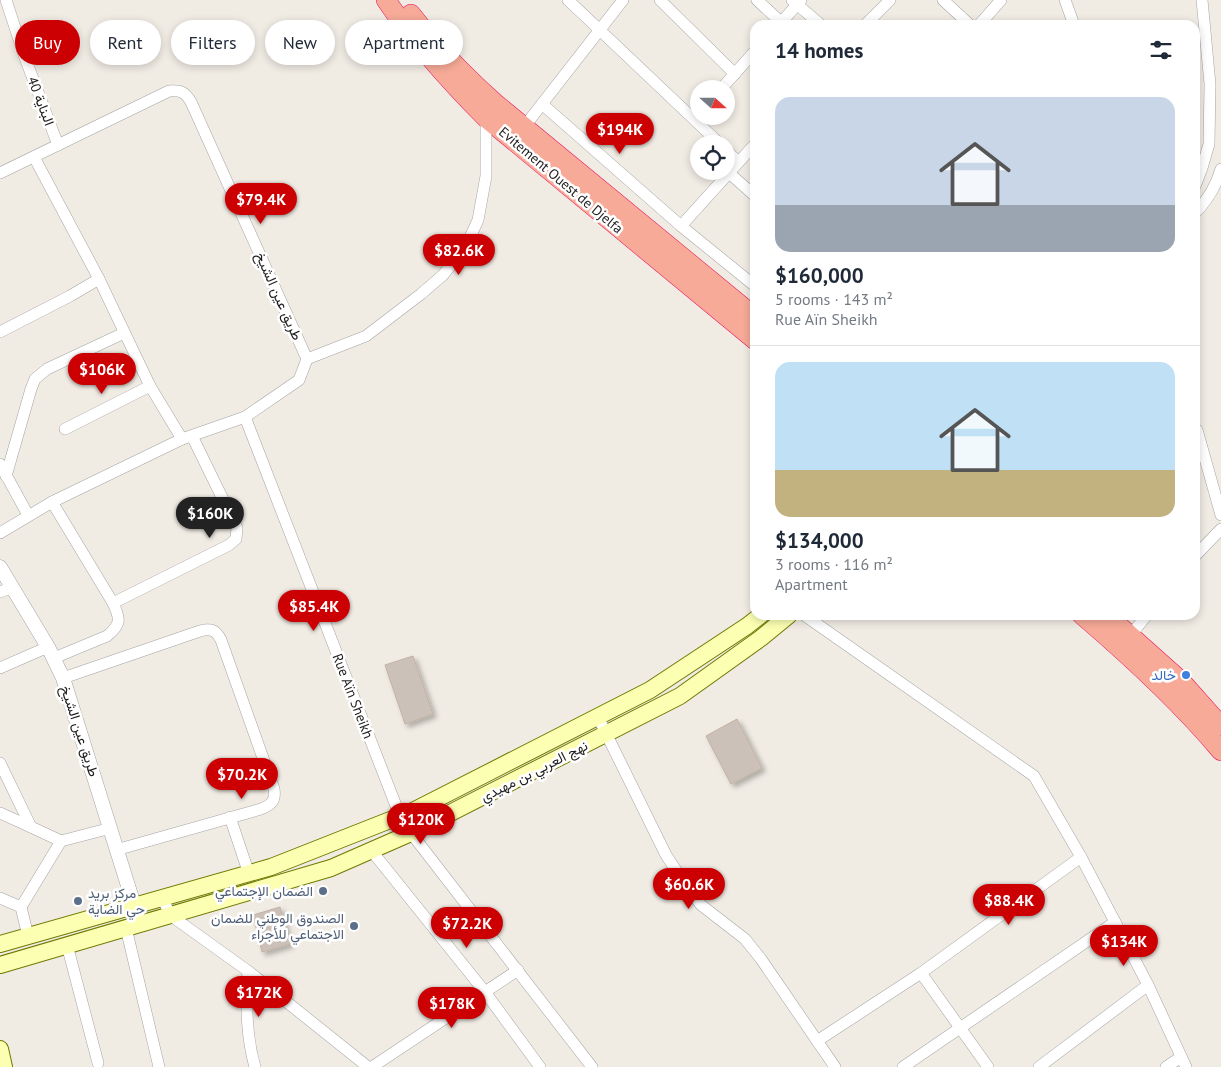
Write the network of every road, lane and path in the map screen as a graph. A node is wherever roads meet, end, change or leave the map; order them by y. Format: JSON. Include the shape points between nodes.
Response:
{"nodes":[{"id":1,"x":6,"y":0,"type":"edge"},
{"id":2,"x":386,"y":0,"type":"edge"},
{"id":3,"x":400,"y":0,"type":"edge"},
{"id":4,"x":568,"y":0,"type":"edge"},
{"id":5,"x":623,"y":0,"type":"edge"},
{"id":6,"x":660,"y":0,"type":"edge"},
{"id":7,"x":757,"y":0,"type":"edge"},
{"id":8,"x":890,"y":0,"type":"edge"},
{"id":9,"x":943,"y":0,"type":"edge"},
{"id":10,"x":1001,"y":0,"type":"edge"},
{"id":11,"x":1065,"y":0,"type":"edge"},
{"id":12,"x":1202,"y":0,"type":"edge"},
{"id":13,"x":797,"y":2,"type":"edge"},
{"id":14,"x":777,"y":20,"type":"edge"},
{"id":15,"x":784,"y":20,"type":"edge"},
{"id":16,"x":816,"y":20,"type":"edge"},
{"id":17,"x":870,"y":20,"type":"edge"},
{"id":18,"x":965,"y":20,"type":"edge"},
{"id":19,"x":983,"y":20,"type":"edge"},
{"id":20,"x":1071,"y":20,"type":"edge"},
{"id":21,"x":600,"y":29,"type":"junction"},
{"id":22,"x":750,"y":57,"type":"edge"},
{"id":23,"x":735,"y":74,"type":"junction"},
{"id":24,"x":729,"y":80,"type":"edge"},
{"id":25,"x":542,"y":104,"type":"junction"},
{"id":26,"x":690,"y":110,"type":"edge"},
{"id":27,"x":490,"y":111,"type":"junction"},
{"id":28,"x":704,"y":125,"type":"edge"},
{"id":29,"x":524,"y":127,"type":"junction"},
{"id":30,"x":713,"y":135,"type":"edge"},
{"id":31,"x":58,"y":145,"type":"junction"},
{"id":32,"x":750,"y":149,"type":"edge"},
{"id":33,"x":34,"y":157,"type":"junction"},
{"id":34,"x":735,"y":159,"type":"edge"},
{"id":35,"x":738,"y":162,"type":"junction"},
{"id":36,"x":735,"y":165,"type":"edge"},
{"id":37,"x":1221,"y":168,"type":"edge"},
{"id":38,"x":0,"y":173,"type":"edge"},
{"id":39,"x":1200,"y":173,"type":"edge"},
{"id":40,"x":735,"y":178,"type":"edge"},
{"id":41,"x":721,"y":180,"type":"edge"},
{"id":42,"x":750,"y":192,"type":"edge"},
{"id":43,"x":1200,"y":208,"type":"edge"},
{"id":44,"x":681,"y":226,"type":"junction"},
{"id":45,"x":98,"y":279,"type":"junction"},
{"id":46,"x":750,"y":282,"type":"edge"},
{"id":47,"x":750,"y":313,"type":"edge"},
{"id":48,"x":0,"y":332,"type":"edge"},
{"id":49,"x":124,"y":332,"type":"junction"},
{"id":50,"x":750,"y":336,"type":"edge"},
{"id":51,"x":307,"y":359,"type":"junction"},
{"id":52,"x":150,"y":386,"type":"junction"},
{"id":53,"x":245,"y":417,"type":"junction"},
{"id":54,"x":65,"y":429,"type":"dead end"},
{"id":55,"x":187,"y":437,"type":"junction"},
{"id":56,"x":1200,"y":442,"type":"edge"},
{"id":57,"x":0,"y":464,"type":"edge"},
{"id":58,"x":6,"y":476,"type":"junction"},
{"id":59,"x":52,"y":502,"type":"junction"},
{"id":60,"x":28,"y":515,"type":"junction"},
{"id":61,"x":1221,"y":515,"type":"edge"},
{"id":62,"x":1221,"y":529,"type":"edge"},
{"id":63,"x":0,"y":533,"type":"edge"},
{"id":64,"x":1200,"y":551,"type":"edge"},
{"id":65,"x":0,"y":567,"type":"edge"},
{"id":66,"x":7,"y":590,"type":"edge"},
{"id":67,"x":113,"y":603,"type":"junction"},
{"id":68,"x":754,"y":620,"type":"edge"},
{"id":69,"x":783,"y":620,"type":"edge"},
{"id":70,"x":811,"y":620,"type":"edge"},
{"id":71,"x":1088,"y":620,"type":"edge"},
{"id":72,"x":1112,"y":620,"type":"edge"},
{"id":73,"x":1143,"y":620,"type":"edge"},
{"id":74,"x":1130,"y":636,"type":"junction"},
{"id":75,"x":51,"y":653,"type":"junction"},
{"id":76,"x":0,"y":668,"type":"edge"},
{"id":77,"x":63,"y":678,"type":"junction"},
{"id":78,"x":598,"y":717,"type":"junction"},
{"id":79,"x":1221,"y":726,"type":"edge"},
{"id":80,"x":572,"y":730,"type":"junction"},
{"id":81,"x":606,"y":735,"type":"junction"},
{"id":82,"x":580,"y":748,"type":"junction"},
{"id":83,"x":1221,"y":751,"type":"edge"},
{"id":84,"x":0,"y":763,"type":"edge"},
{"id":85,"x":0,"y":813,"type":"edge"},
{"id":86,"x":400,"y":816,"type":"junction"},
{"id":87,"x":230,"y":817,"type":"junction"},
{"id":88,"x":31,"y":827,"type":"junction"},
{"id":89,"x":111,"y":828,"type":"junction"},
{"id":90,"x":410,"y":833,"type":"junction"},
{"id":91,"x":60,"y":842,"type":"junction"},
{"id":92,"x":116,"y":850,"type":"junction"},
{"id":93,"x":371,"y":850,"type":"junction"},
{"id":94,"x":1081,"y":857,"type":"junction"},
{"id":95,"x":249,"y":874,"type":"junction"},
{"id":96,"x":0,"y":898,"type":"edge"},
{"id":97,"x":163,"y":899,"type":"junction"},
{"id":98,"x":134,"y":906,"type":"junction"},
{"id":99,"x":21,"y":907,"type":"junction"},
{"id":100,"x":170,"y":915,"type":"junction"},
{"id":101,"x":1115,"y":922,"type":"junction"},
{"id":102,"x":133,"y":926,"type":"junction"},
{"id":103,"x":28,"y":936,"type":"junction"},
{"id":104,"x":0,"y":944,"type":"edge"},
{"id":105,"x":68,"y":945,"type":"junction"},
{"id":106,"x":0,"y":965,"type":"edge"},
{"id":107,"x":518,"y":970,"type":"junction"},
{"id":108,"x":248,"y":971,"type":"junction"},
{"id":109,"x":921,"y":974,"type":"junction"},
{"id":110,"x":1148,"y":985,"type":"junction"},
{"id":111,"x":485,"y":992,"type":"junction"},
{"id":112,"x":960,"y":1028,"type":"junction"},
{"id":113,"x":817,"y":1041,"type":"junction"},
{"id":114,"x":0,"y":1049,"type":"edge"},
{"id":115,"x":1183,"y":1062,"type":"edge"},
{"id":116,"x":98,"y":1063,"type":"dead end"},
{"id":117,"x":4,"y":1067,"type":"edge"},
{"id":118,"x":159,"y":1067,"type":"edge"},
{"id":119,"x":256,"y":1067,"type":"edge"},
{"id":120,"x":368,"y":1067,"type":"edge"},
{"id":121,"x":372,"y":1067,"type":"edge"},
{"id":122,"x":540,"y":1067,"type":"edge"},
{"id":123,"x":592,"y":1067,"type":"edge"},
{"id":124,"x":835,"y":1067,"type":"edge"},
{"id":125,"x":903,"y":1067,"type":"edge"},
{"id":126,"x":988,"y":1067,"type":"edge"},
{"id":127,"x":1039,"y":1067,"type":"edge"},
{"id":128,"x":1166,"y":1067,"type":"edge"}],
"edges":[{"from":1,"to":31,"type":"street","name":"البناية 40"},
{"from":2,"to":27,"type":"highway","name":"Evitement Ouest de Djelfa","via":[[454,86]]},
{"from":3,"to":27,"type":"highway","name":"Evitement Ouest de Djelfa"},
{"from":4,"to":21,"type":"street"},
{"from":5,"to":21,"type":"street"},
{"from":6,"to":23,"type":"street"},
{"from":7,"to":14,"type":"street"},
{"from":8,"to":17,"type":"street"},
{"from":9,"to":18,"type":"street"},
{"from":10,"to":19,"type":"street"},
{"from":11,"to":20,"type":"street"},
{"from":12,"to":39,"type":"street","via":[[1210,84],[1209,144]]},
{"from":13,"to":15,"type":"street"},
{"from":13,"to":16,"type":"street"},
{"from":21,"to":25,"type":"street"},
{"from":21,"to":26,"type":"street"},
{"from":22,"to":23,"type":"street"},
{"from":23,"to":24,"type":"street"},
{"from":25,"to":29,"type":"street"},
{"from":25,"to":44,"type":"street"},
{"from":27,"to":29,"type":"highway","name":"Evitement Ouest de Djelfa"},
{"from":27,"to":50,"type":"highway","name":"Evitement Ouest de Djelfa"},
{"from":27,"to":51,"type":"street","via":[[486,176],[478,220],[466,246],[443,275],[366,336]]},
{"from":28,"to":30,"type":"street"},
{"from":29,"to":47,"type":"highway","name":"Evitement Ouest de Djelfa"},
{"from":31,"to":33,"type":"street","name":"طريق عين الشيخ"},
{"from":31,"to":51,"type":"street","name":"طريق عين الشيخ","via":[[169,91],[180,90],[186,94]]},
{"from":32,"to":35,"type":"street"},
{"from":33,"to":38,"type":"street","name":"طريق عين الشيخ"},
{"from":33,"to":45,"type":"street"},
{"from":34,"to":35,"type":"street"},
{"from":35,"to":36,"type":"street"},
{"from":37,"to":43,"type":"street","via":[[1207,200]]},
{"from":40,"to":42,"type":"street"},
{"from":41,"to":44,"type":"street"},
{"from":44,"to":46,"type":"street"},
{"from":45,"to":48,"type":"street"},
{"from":45,"to":49,"type":"street"},
{"from":49,"to":52,"type":"street"},
{"from":49,"to":58,"type":"street","via":[[46,369],[36,379]]},
{"from":51,"to":53,"type":"street","via":[[299,380]]},
{"from":52,"to":54,"type":"street"},
{"from":52,"to":55,"type":"street"},
{"from":53,"to":55,"type":"street"},
{"from":53,"to":86,"type":"street","name":"Rue Aïn Sheikh"},
{"from":55,"to":59,"type":"street"},
{"from":55,"to":67,"type":"street","via":[[237,528],[236,539]]},
{"from":56,"to":61,"type":"street"},
{"from":57,"to":58,"type":"street"},
{"from":58,"to":60,"type":"street"},
{"from":59,"to":60,"type":"street"},
{"from":59,"to":67,"type":"street"},
{"from":60,"to":63,"type":"street"},
{"from":62,"to":64,"type":"street"},
{"from":65,"to":66,"type":"street","name":"طريق عين الشيخ"},
{"from":66,"to":75,"type":"street","name":"طريق عين الشيخ"},
{"from":67,"to":75,"type":"street","via":[[119,616],[114,631]]},
{"from":68,"to":78,"type":"main road","name":"نهج العربي بن مهيدي","via":[[670,677]]},
{"from":69,"to":81,"type":"main road","name":"نهج العربي بن مهيدي","via":[[680,696]]},
{"from":70,"to":94,"type":"street","via":[[1034,776]]},
{"from":71,"to":83,"type":"highway","via":[[1169,695]]},
{"from":72,"to":74,"type":"highway"},
{"from":73,"to":74,"type":"street"},
{"from":74,"to":79,"type":"highway","via":[[1181,681]]},
{"from":75,"to":76,"type":"street"},
{"from":75,"to":77,"type":"street","name":"طريق عين الشيخ"},
{"from":77,"to":87,"type":"street","via":[[200,631],[212,629],[217,632],[276,796],[271,804],[261,809]]},
{"from":77,"to":89,"type":"street","name":"طريق عين الشيخ"},
{"from":78,"to":80,"type":"main road","name":"نهج العربي بن مهيدي"},
{"from":78,"to":81,"type":"street"},
{"from":80,"to":82,"type":"main road"},
{"from":80,"to":86,"type":"main road","name":"نهج العربي بن مهيدي"},
{"from":81,"to":82,"type":"main road","name":"نهج العربي بن مهيدي"},
{"from":81,"to":113,"type":"street","via":[[666,855],[685,884],[701,905],[745,939]]},
{"from":82,"to":90,"type":"main road","name":"نهج العربي بن مهيدي"},
{"from":84,"to":88,"type":"street"},
{"from":85,"to":88,"type":"street"},
{"from":86,"to":90,"type":"street","name":"Rue Aïn Sheikh"},
{"from":86,"to":95,"type":"main road","name":"نهج العربي بن مهيدي"},
{"from":87,"to":92,"type":"street"},
{"from":87,"to":95,"type":"street"},
{"from":88,"to":91,"type":"street"},
{"from":89,"to":91,"type":"street"},
{"from":89,"to":92,"type":"street","name":"طريق عين الشيخ"},
{"from":90,"to":93,"type":"main road","name":"نهج العربي بن مهيدي"},
{"from":90,"to":107,"type":"street","name":"Rue Aïn Sheikh"},
{"from":91,"to":99,"type":"street"},
{"from":92,"to":98,"type":"street","name":"طريق عين الشيخ"},
{"from":93,"to":100,"type":"main road","name":"نهج العربي بن مهيدي","via":[[331,868]]},
{"from":93,"to":111,"type":"street"},
{"from":94,"to":101,"type":"street"},
{"from":94,"to":109,"type":"street"},
{"from":95,"to":97,"type":"main road","name":"نهج العربي بن مهيدي"},
{"from":96,"to":99,"type":"street"},
{"from":97,"to":98,"type":"main road","name":"نهج العربي بن مهيدي"},
{"from":97,"to":100,"type":"street"},
{"from":98,"to":102,"type":"street","name":"طريق عين الشيخ"},
{"from":98,"to":103,"type":"main road","name":"نهج العربي بن مهيدي"},
{"from":99,"to":103,"type":"street"},
{"from":100,"to":102,"type":"main road","name":"نهج العربي بن مهيدي"},
{"from":100,"to":108,"type":"street"},
{"from":101,"to":110,"type":"street"},
{"from":101,"to":112,"type":"street"},
{"from":102,"to":105,"type":"main road","name":"نهج العربي بن مهيدي"},
{"from":102,"to":118,"type":"street"},
{"from":103,"to":104,"type":"main road","name":"نهج العربي بن مهيدي"},
{"from":105,"to":106,"type":"main road","name":"نهج العربي بن مهيدي"},
{"from":105,"to":116,"type":"street"},
{"from":107,"to":111,"type":"street"},
{"from":107,"to":123,"type":"street","name":"Rue Aïn Sheikh"},
{"from":108,"to":119,"type":"street","via":[[246,1018]]},
{"from":108,"to":120,"type":"street"},
{"from":109,"to":112,"type":"street"},
{"from":109,"to":113,"type":"street"},
{"from":110,"to":115,"type":"street"},
{"from":110,"to":127,"type":"street"},
{"from":111,"to":121,"type":"street"},
{"from":111,"to":122,"type":"street"},
{"from":112,"to":125,"type":"street"},
{"from":112,"to":126,"type":"street"},
{"from":113,"to":124,"type":"street"},
{"from":114,"to":117,"type":"main road"},
{"from":115,"to":128,"type":"street"}]}
